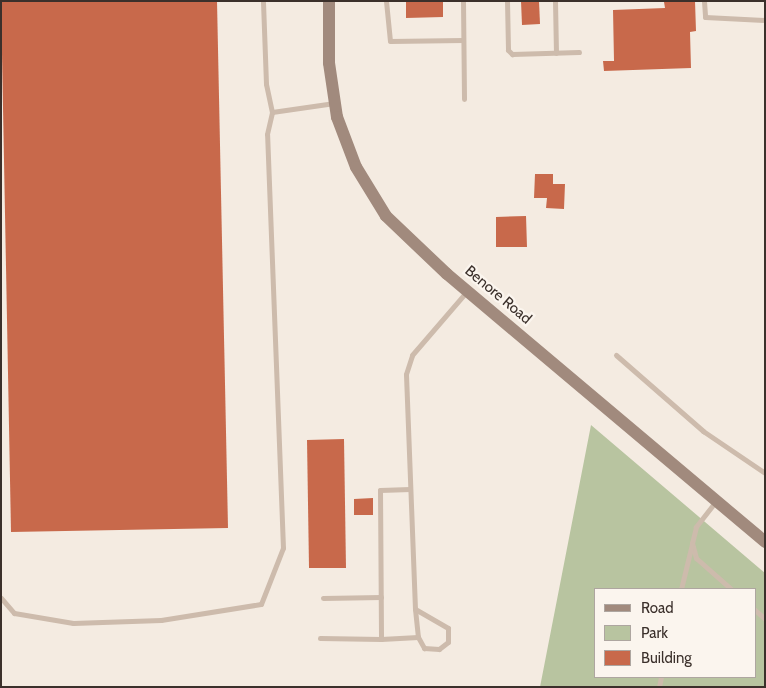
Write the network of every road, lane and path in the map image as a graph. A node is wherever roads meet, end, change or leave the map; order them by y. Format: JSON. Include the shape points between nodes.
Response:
{"nodes":[{"id":1,"x":328,"y":1,"type":"edge"},
{"id":2,"x":386,"y":1,"type":"edge"},
{"id":3,"x":463,"y":1,"type":"edge"},
{"id":4,"x":507,"y":1,"type":"edge"},
{"id":5,"x":555,"y":1,"type":"edge"},
{"id":6,"x":704,"y":1,"type":"edge"},
{"id":7,"x":263,"y":2,"type":"edge"},
{"id":8,"x":765,"y":20,"type":"edge"},
{"id":9,"x":464,"y":40,"type":"junction"},
{"id":10,"x":580,"y":52,"type":"dead end"},
{"id":11,"x":556,"y":53,"type":"junction"},
{"id":12,"x":464,"y":98,"type":"dead end"},
{"id":13,"x":334,"y":103,"type":"junction"},
{"id":14,"x":272,"y":112,"type":"junction"},
{"id":15,"x":468,"y":291,"type":"junction"},
{"id":16,"x":616,"y":354,"type":"dead end"},
{"id":17,"x":765,"y":473,"type":"edge"},
{"id":18,"x":410,"y":489,"type":"junction"},
{"id":19,"x":716,"y":500,"type":"junction"},
{"id":20,"x":763,"y":538,"type":"edge"},
{"id":21,"x":692,"y":543,"type":"junction"},
{"id":22,"x":681,"y":588,"type":"edge"},
{"id":23,"x":730,"y":588,"type":"edge"},
{"id":24,"x":381,"y":597,"type":"junction"},
{"id":25,"x":1,"y":598,"type":"edge"},
{"id":26,"x":323,"y":598,"type":"dead end"},
{"id":27,"x":414,"y":608,"type":"junction"},
{"id":28,"x":418,"y":636,"type":"junction"},
{"id":29,"x":320,"y":638,"type":"dead end"},
{"id":30,"x":381,"y":639,"type":"junction"}],
"edges":[{"from":1,"to":13,"type":"main road","name":"Benore Road"},
{"from":2,"to":9,"type":"lane","via":[[390,41]]},
{"from":3,"to":9,"type":"lane"},
{"from":4,"to":11,"type":"lane","via":[[508,50],[512,54]]},
{"from":5,"to":11,"type":"lane"},
{"from":6,"to":8,"type":"lane","via":[[704,17]]},
{"from":7,"to":14,"type":"lane","via":[[266,84]]},
{"from":9,"to":12,"type":"lane"},
{"from":10,"to":11,"type":"lane"},
{"from":13,"to":14,"type":"lane"},
{"from":13,"to":15,"type":"main road","name":"Benore Road","via":[[356,168],[386,216]]},
{"from":14,"to":25,"type":"lane","via":[[267,134],[283,548],[261,604],[161,620],[73,623],[14,613]]},
{"from":15,"to":18,"type":"lane","via":[[412,355],[406,374]]},
{"from":15,"to":19,"type":"main road","name":"Benore Road"},
{"from":16,"to":17,"type":"lane","via":[[703,431]]},
{"from":18,"to":24,"type":"lane","via":[[380,490]]},
{"from":18,"to":27,"type":"lane"},
{"from":19,"to":20,"type":"main road","name":"Benore Road"},
{"from":19,"to":21,"type":"lane","via":[[696,526]]},
{"from":21,"to":22,"type":"lane"},
{"from":21,"to":23,"type":"lane","via":[[696,558]]},
{"from":24,"to":26,"type":"lane"},
{"from":24,"to":30,"type":"lane"},
{"from":27,"to":28,"type":"lane"},
{"from":27,"to":28,"type":"lane","via":[[448,628],[448,642],[439,649],[424,648]]},
{"from":28,"to":30,"type":"lane"},
{"from":29,"to":30,"type":"lane"}]}
